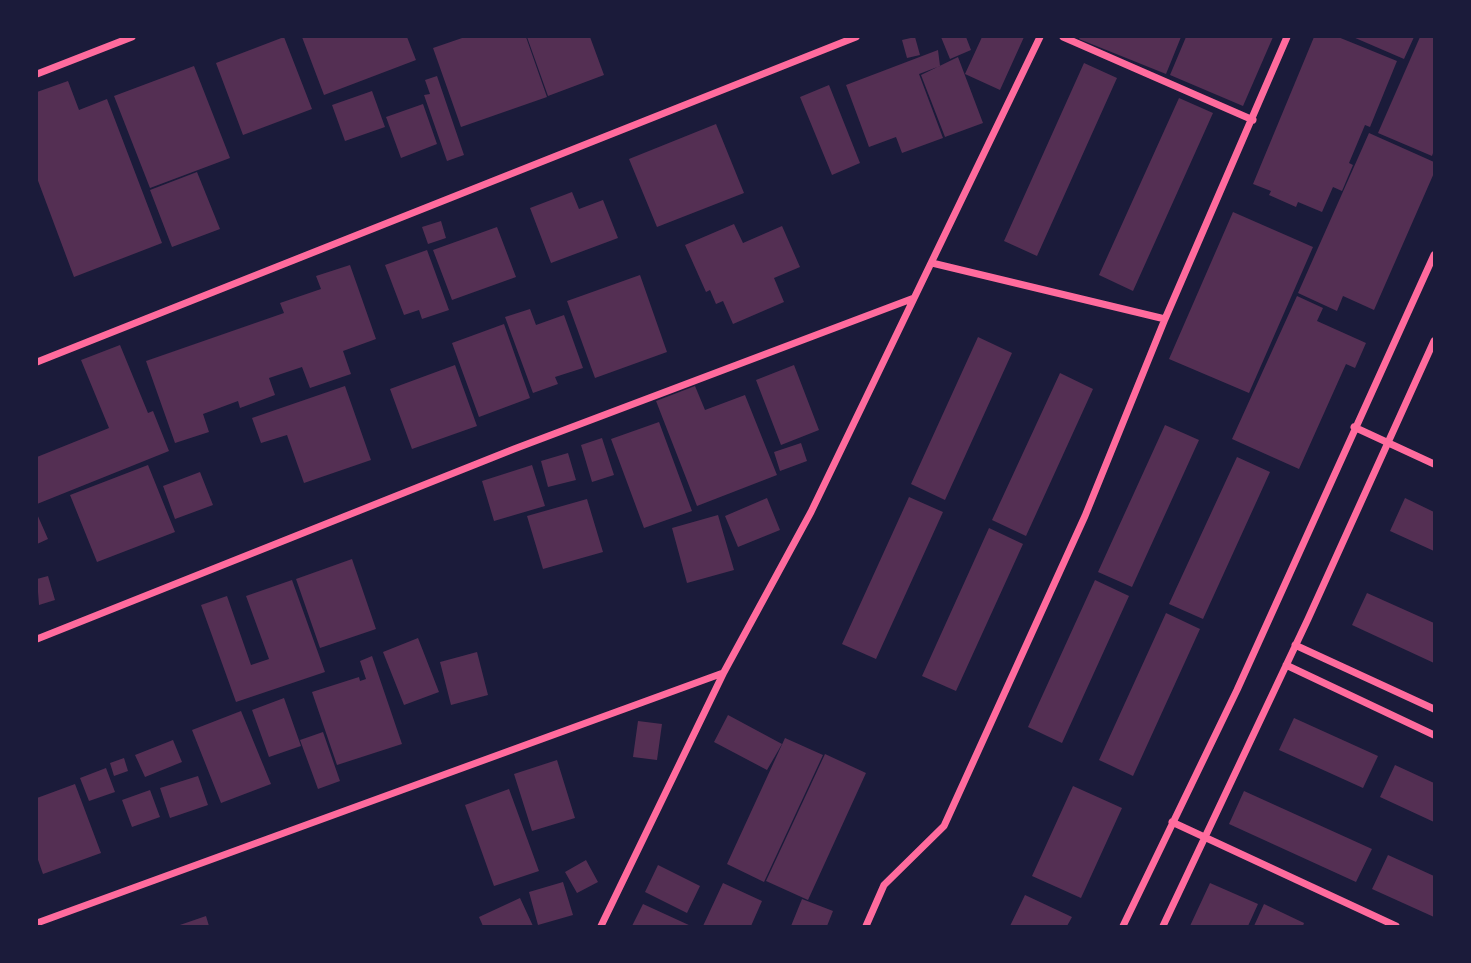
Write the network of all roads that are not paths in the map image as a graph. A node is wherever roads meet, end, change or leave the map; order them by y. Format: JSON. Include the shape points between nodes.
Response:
{"nodes":[{"id":1,"x":132,"y":37,"type":"edge"},
{"id":2,"x":856,"y":37,"type":"edge"},
{"id":3,"x":1040,"y":37,"type":"edge"},
{"id":4,"x":1063,"y":37,"type":"edge"},
{"id":5,"x":1287,"y":37,"type":"edge"},
{"id":6,"x":37,"y":74,"type":"edge"},
{"id":7,"x":1253,"y":120,"type":"junction"},
{"id":8,"x":1434,"y":255,"type":"edge"},
{"id":9,"x":932,"y":263,"type":"junction"},
{"id":10,"x":915,"y":298,"type":"junction"},
{"id":11,"x":1165,"y":319,"type":"junction"},
{"id":12,"x":1434,"y":341,"type":"edge"},
{"id":13,"x":37,"y":362,"type":"edge"},
{"id":14,"x":1354,"y":427,"type":"junction"},
{"id":15,"x":1388,"y":443,"type":"junction"},
{"id":16,"x":1434,"y":464,"type":"edge"},
{"id":17,"x":37,"y":639,"type":"edge"},
{"id":18,"x":1295,"y":645,"type":"junction"},
{"id":19,"x":1286,"y":665,"type":"junction"},
{"id":20,"x":724,"y":672,"type":"junction"},
{"id":21,"x":1434,"y":709,"type":"edge"},
{"id":22,"x":1434,"y":735,"type":"edge"},
{"id":23,"x":1172,"y":822,"type":"junction"},
{"id":24,"x":1203,"y":837,"type":"junction"},
{"id":25,"x":37,"y":923,"type":"edge"},
{"id":26,"x":601,"y":926,"type":"edge"},
{"id":27,"x":866,"y":926,"type":"edge"},
{"id":28,"x":1123,"y":926,"type":"edge"},
{"id":29,"x":1163,"y":926,"type":"edge"},
{"id":30,"x":1396,"y":926,"type":"edge"}],
"edges":[{"from":1,"to":6,"type":"street"},
{"from":2,"to":13,"type":"street"},
{"from":3,"to":9,"type":"street"},
{"from":4,"to":7,"type":"street"},
{"from":5,"to":7,"type":"street"},
{"from":7,"to":11,"type":"street"},
{"from":8,"to":14,"type":"street"},
{"from":9,"to":10,"type":"street"},
{"from":9,"to":11,"type":"street"},
{"from":10,"to":17,"type":"street","via":[[514,449]]},
{"from":10,"to":20,"type":"street","via":[[811,512]]},
{"from":11,"to":27,"type":"street","via":[[1085,516],[944,826],[884,885]]},
{"from":12,"to":15,"type":"street"},
{"from":14,"to":15,"type":"street"},
{"from":14,"to":23,"type":"street","via":[[1237,690]]},
{"from":15,"to":16,"type":"street"},
{"from":15,"to":18,"type":"street"},
{"from":18,"to":19,"type":"street"},
{"from":18,"to":21,"type":"street"},
{"from":19,"to":22,"type":"street"},
{"from":19,"to":24,"type":"street"},
{"from":20,"to":25,"type":"street"},
{"from":20,"to":26,"type":"street"},
{"from":23,"to":24,"type":"street"},
{"from":23,"to":28,"type":"street"},
{"from":24,"to":29,"type":"street"},
{"from":24,"to":30,"type":"street"}]}
